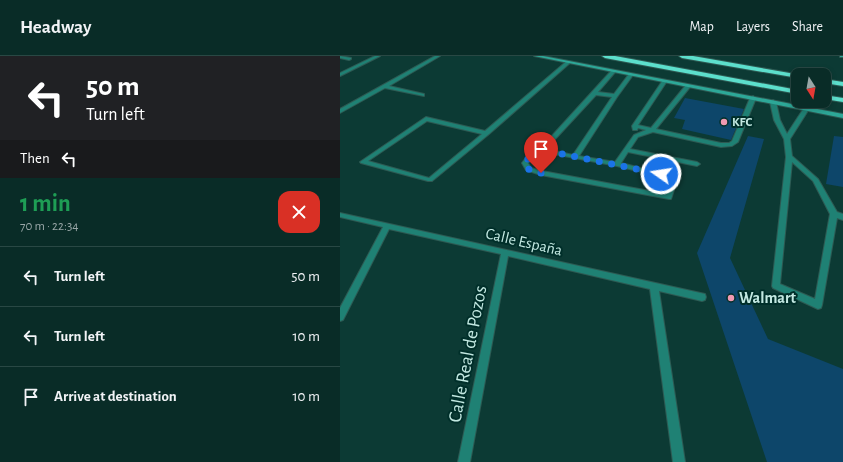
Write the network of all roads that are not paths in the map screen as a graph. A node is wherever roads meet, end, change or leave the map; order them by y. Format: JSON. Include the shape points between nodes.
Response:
{"nodes":[{"id":1,"x":378,"y":56,"type":"edge"},
{"id":2,"x":438,"y":56,"type":"edge"},
{"id":3,"x":536,"y":56,"type":"edge"},
{"id":4,"x":605,"y":56,"type":"edge"},
{"id":5,"x":682,"y":56,"type":"edge"},
{"id":6,"x":340,"y":57,"type":"edge"},
{"id":7,"x":349,"y":59,"type":"dead end"},
{"id":8,"x":569,"y":62,"type":"junction"},
{"id":9,"x":614,"y":71,"type":"junction"},
{"id":10,"x":631,"y":74,"type":"junction"},
{"id":11,"x":340,"y":75,"type":"edge"},
{"id":12,"x":791,"y":75,"type":"edge"},
{"id":13,"x":665,"y":81,"type":"junction"},
{"id":14,"x":831,"y":82,"type":"edge"},
{"id":15,"x":843,"y":84,"type":"edge"},
{"id":16,"x":384,"y":86,"type":"junction"},
{"id":17,"x":688,"y":86,"type":"junction"},
{"id":18,"x":791,"y":91,"type":"edge"},
{"id":19,"x":595,"y":93,"type":"junction"},
{"id":20,"x":422,"y":95,"type":"dead end"},
{"id":21,"x":615,"y":96,"type":"junction"},
{"id":22,"x":831,"y":97,"type":"edge"},
{"id":23,"x":753,"y":98,"type":"junction"},
{"id":24,"x":843,"y":100,"type":"edge"},
{"id":25,"x":773,"y":102,"type":"junction"},
{"id":26,"x":806,"y":109,"type":"junction"},
{"id":27,"x":340,"y":111,"type":"edge"},
{"id":28,"x":843,"y":116,"type":"edge"},
{"id":29,"x":635,"y":126,"type":"junction"},
{"id":30,"x":652,"y":130,"type":"junction"},
{"id":31,"x":487,"y":133,"type":"junction"},
{"id":32,"x":636,"y":136,"type":"junction"},
{"id":33,"x":787,"y":138,"type":"junction"},
{"id":34,"x":542,"y":150,"type":"junction"},
{"id":35,"x":627,"y":150,"type":"junction"},
{"id":36,"x":575,"y":157,"type":"junction"},
{"id":37,"x":789,"y":157,"type":"junction"},
{"id":38,"x":617,"y":164,"type":"junction"},
{"id":39,"x":697,"y":164,"type":"dead end"},
{"id":40,"x":834,"y":214,"type":"junction"},
{"id":41,"x":340,"y":215,"type":"edge"},
{"id":42,"x":843,"y":217,"type":"edge"},
{"id":43,"x":387,"y":226,"type":"junction"},
{"id":44,"x":505,"y":252,"type":"junction"},
{"id":45,"x":654,"y":286,"type":"junction"},
{"id":46,"x":702,"y":297,"type":"dead end"},
{"id":47,"x":340,"y":318,"type":"edge"},
{"id":48,"x":464,"y":462,"type":"edge"},
{"id":49,"x":679,"y":462,"type":"edge"}],
"edges":[{"from":1,"to":11,"type":"street"},
{"from":2,"to":16,"type":"street"},
{"from":3,"to":8,"type":"main road"},
{"from":4,"to":18,"type":"highway"},
{"from":5,"to":12,"type":"highway"},
{"from":6,"to":7,"type":"street"},
{"from":8,"to":9,"type":"main road"},
{"from":8,"to":31,"type":"street"},
{"from":9,"to":10,"type":"main road"},
{"from":9,"to":19,"type":"street"},
{"from":10,"to":13,"type":"main road"},
{"from":10,"to":21,"type":"street"},
{"from":13,"to":17,"type":"main road"},
{"from":13,"to":29,"type":"street"},
{"from":14,"to":15,"type":"highway"},
{"from":16,"to":20,"type":"street"},
{"from":16,"to":27,"type":"street"},
{"from":17,"to":23,"type":"main road"},
{"from":17,"to":30,"type":"street"},
{"from":19,"to":21,"type":"street"},
{"from":19,"to":34,"type":"street"},
{"from":21,"to":36,"type":"street"},
{"from":22,"to":24,"type":"highway"},
{"from":23,"to":25,"type":"main road"},
{"from":23,"to":30,"type":"street","via":[[735,142],[730,144],[721,145]]},
{"from":25,"to":26,"type":"main road"},
{"from":25,"to":33,"type":"street","via":[[777,120]]},
{"from":26,"to":28,"type":"main road"},
{"from":26,"to":33,"type":"street"},
{"from":29,"to":30,"type":"street"},
{"from":29,"to":32,"type":"street"},
{"from":30,"to":32,"type":"street"},
{"from":31,"to":31,"type":"street","via":[[430,180],[363,162],[426,119]]},
{"from":32,"to":35,"type":"street"},
{"from":33,"to":37,"type":"street"},
{"from":34,"to":36,"type":"street"},
{"from":34,"to":38,"type":"street","via":[[531,155],[525,163],[528,169],[669,197],[676,178]]},
{"from":35,"to":38,"type":"street"},
{"from":35,"to":39,"type":"street"},
{"from":36,"to":38,"type":"street"},
{"from":37,"to":40,"type":"street","via":[[816,180]]},
{"from":37,"to":40,"type":"street","via":[[776,286],[818,305]]},
{"from":40,"to":42,"type":"street"},
{"from":41,"to":43,"type":"street","name":"Calle España"},
{"from":43,"to":44,"type":"street","name":"Calle España"},
{"from":43,"to":47,"type":"street"},
{"from":44,"to":45,"type":"street","name":"Calle España"},
{"from":44,"to":48,"type":"street","name":"Calle Real de Pozos"},
{"from":45,"to":46,"type":"street","name":"Calle España"},
{"from":45,"to":49,"type":"street"}]}
